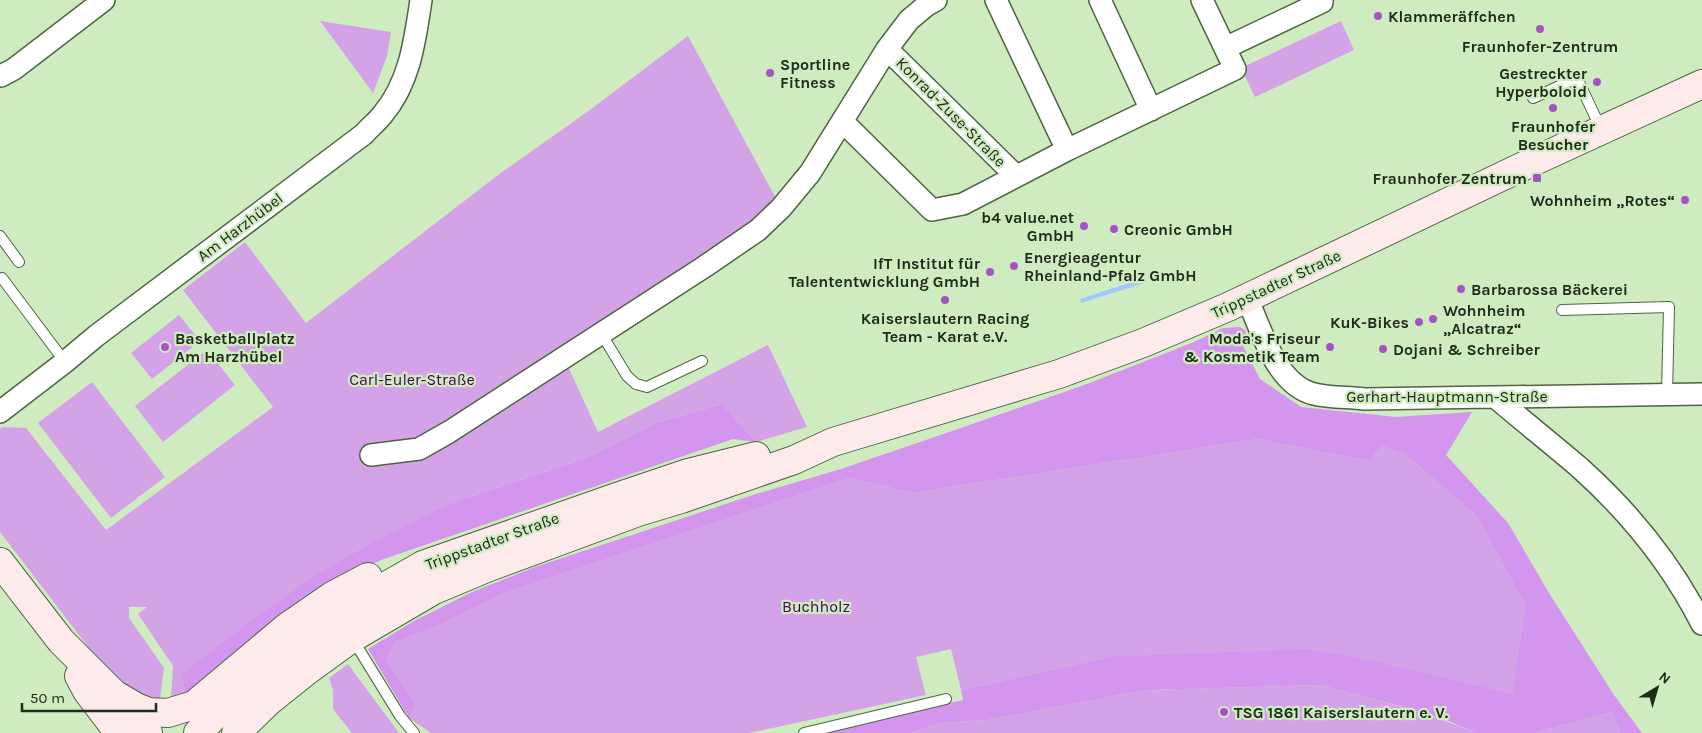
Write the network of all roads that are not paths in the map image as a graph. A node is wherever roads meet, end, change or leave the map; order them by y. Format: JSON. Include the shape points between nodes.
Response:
{"nodes":[{"id":1,"x":104,"y":0,"type":"edge"},
{"id":2,"x":421,"y":0,"type":"edge"},
{"id":3,"x":936,"y":0,"type":"edge"},
{"id":4,"x":996,"y":0,"type":"edge"},
{"id":5,"x":1100,"y":0,"type":"edge"},
{"id":6,"x":1202,"y":0,"type":"edge"},
{"id":7,"x":1322,"y":0,"type":"edge"},
{"id":8,"x":1225,"y":48,"type":"junction"},
{"id":9,"x":886,"y":49,"type":"junction"},
{"id":10,"x":0,"y":75,"type":"edge"},
{"id":11,"x":1702,"y":84,"type":"edge"},
{"id":12,"x":1533,"y":98,"type":"dead end"},
{"id":13,"x":1151,"y":110,"type":"junction"},
{"id":14,"x":843,"y":122,"type":"junction"},
{"id":15,"x":1602,"y":130,"type":"junction"},
{"id":16,"x":1067,"y":150,"type":"junction"},
{"id":17,"x":1016,"y":176,"type":"junction"},
{"id":18,"x":0,"y":236,"type":"edge"},
{"id":19,"x":19,"y":262,"type":"dead end"},
{"id":20,"x":2,"y":278,"type":"dead end"},
{"id":21,"x":1247,"y":298,"type":"junction"},
{"id":22,"x":1562,"y":310,"type":"dead end"},
{"id":23,"x":601,"y":333,"type":"junction"},
{"id":24,"x":702,"y":361,"type":"dead end"},
{"id":25,"x":66,"y":362,"type":"junction"},
{"id":26,"x":1667,"y":394,"type":"junction"},
{"id":27,"x":1702,"y":394,"type":"edge"},
{"id":28,"x":1495,"y":397,"type":"junction"},
{"id":29,"x":0,"y":412,"type":"edge"},
{"id":30,"x":833,"y":442,"type":"junction"},
{"id":31,"x":370,"y":455,"type":"dead end"},
{"id":32,"x":0,"y":562,"type":"edge"},
{"id":33,"x":423,"y":565,"type":"junction"},
{"id":34,"x":1693,"y":589,"type":"edge"},
{"id":35,"x":1702,"y":624,"type":"edge"},
{"id":36,"x":352,"y":638,"type":"junction"},
{"id":37,"x":61,"y":641,"type":"junction"},
{"id":38,"x":114,"y":694,"type":"junction"},
{"id":39,"x":946,"y":699,"type":"dead end"},
{"id":40,"x":119,"y":733,"type":"edge"},
{"id":41,"x":148,"y":733,"type":"edge"},
{"id":42,"x":198,"y":733,"type":"edge"},
{"id":43,"x":236,"y":733,"type":"edge"},
{"id":44,"x":414,"y":733,"type":"edge"},
{"id":45,"x":804,"y":733,"type":"edge"}],
"edges":[{"from":1,"to":10,"type":"street","via":[[14,69]]},
{"from":2,"to":25,"type":"street","name":"Am Harzhübel","via":[[409,65],[384,114],[364,134]]},
{"from":3,"to":9,"type":"street","via":[[909,20]]},
{"from":4,"to":16,"type":"street"},
{"from":5,"to":13,"type":"street"},
{"from":6,"to":8,"type":"street","name":"Konrad-Zuse-Straße"},
{"from":7,"to":8,"type":"street"},
{"from":8,"to":13,"type":"street","name":"Konrad-Zuse-Straße","via":[[1234,69]]},
{"from":9,"to":14,"type":"street"},
{"from":9,"to":17,"type":"street","name":"Konrad-Zuse-Straße"},
{"from":11,"to":15,"type":"main road","name":"Trippstadter Straße"},
{"from":12,"to":15,"type":"lane","via":[[1577,78]]},
{"from":13,"to":16,"type":"street","name":"Konrad-Zuse-Straße"},
{"from":14,"to":17,"type":"street","name":"Konrad-Zuse-Straße","via":[[932,210],[963,204]]},
{"from":14,"to":23,"type":"street","via":[[810,173],[758,230]]},
{"from":15,"to":21,"type":"main road","name":"Trippstadter Straße"},
{"from":16,"to":17,"type":"street","name":"Konrad-Zuse-Straße"},
{"from":18,"to":19,"type":"lane"},
{"from":20,"to":25,"type":"lane"},
{"from":21,"to":28,"type":"street","name":"Gerhart-Hauptmann-Straße","via":[[1280,370],[1296,385],[1313,394],[1364,399]]},
{"from":21,"to":30,"type":"main road","name":"Trippstadter Straße","via":[[1143,343],[1058,374]]},
{"from":22,"to":26,"type":"lane","via":[[1669,307]]},
{"from":23,"to":24,"type":"lane","via":[[627,376],[636,384],[648,387]]},
{"from":23,"to":31,"type":"street","via":[[419,449]]},
{"from":25,"to":29,"type":"street","name":"Am Harzhübel"},
{"from":26,"to":27,"type":"street","name":"Gerhart-Hauptmann-Straße"},
{"from":26,"to":28,"type":"street","name":"Gerhart-Hauptmann-Straße"},
{"from":28,"to":34,"type":"street","via":[[1580,469],[1625,513]]},
{"from":30,"to":33,"type":"main road","name":"Trippstadter Straße","via":[[790,448],[688,473]]},
{"from":30,"to":36,"type":"main road","name":"Trippstadter Straße","via":[[794,460],[638,512],[489,567],[434,590]]},
{"from":32,"to":37,"type":"main road"},
{"from":33,"to":38,"type":"main road","via":[[374,574],[332,596],[281,632],[194,705],[168,713],[149,712]]},
{"from":33,"to":42,"type":"main road","name":"Trippstadter Straße","via":[[353,605],[299,642],[230,700]]},
{"from":34,"to":35,"type":"street"},
{"from":36,"to":43,"type":"main road","name":"Trippstadter Straße","via":[[290,684]]},
{"from":36,"to":44,"type":"lane"},
{"from":37,"to":38,"type":"main road"},
{"from":37,"to":40,"type":"main road","via":[[87,691]]},
{"from":38,"to":41,"type":"main road"},
{"from":39,"to":45,"type":"lane"}]}
